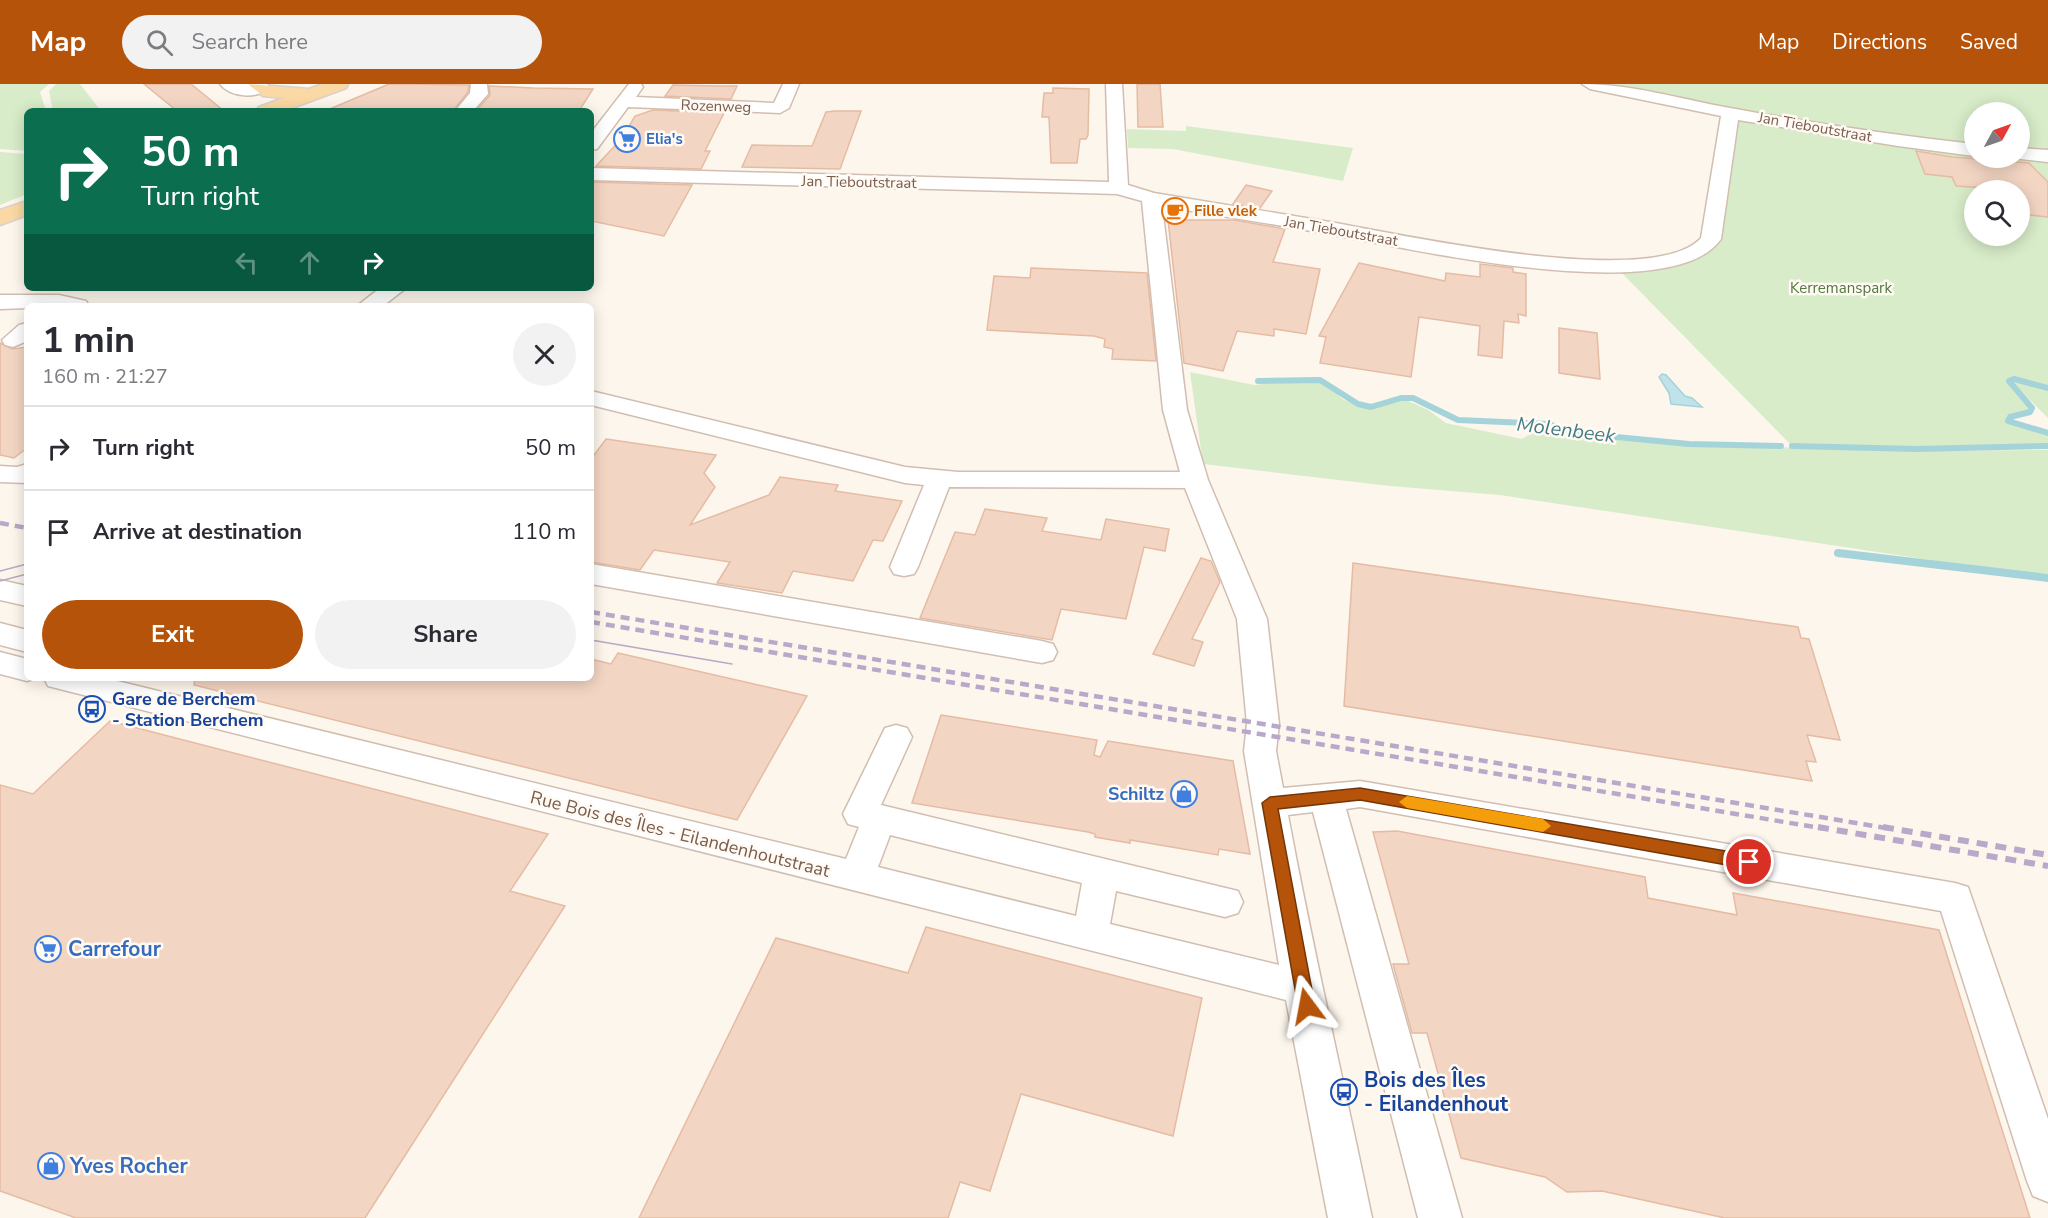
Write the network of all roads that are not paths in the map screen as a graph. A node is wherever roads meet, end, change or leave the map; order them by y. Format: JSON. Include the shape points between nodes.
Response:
{"nodes":[{"id":1,"x":228,"y":84,"type":"edge"},
{"id":2,"x":339,"y":84,"type":"edge"},
{"id":3,"x":479,"y":84,"type":"edge"},
{"id":4,"x":636,"y":84,"type":"edge"},
{"id":5,"x":791,"y":84,"type":"edge"},
{"id":6,"x":1114,"y":84,"type":"edge"},
{"id":7,"x":1590,"y":84,"type":"edge"},
{"id":8,"x":313,"y":91,"type":"edge"},
{"id":9,"x":264,"y":99,"type":"edge"},
{"id":10,"x":625,"y":102,"type":"junction"},
{"id":11,"x":467,"y":108,"type":"edge"},
{"id":12,"x":1730,"y":113,"type":"junction"},
{"id":13,"x":594,"y":141,"type":"edge"},
{"id":14,"x":1964,"y":149,"type":"edge"},
{"id":15,"x":2030,"y":155,"type":"edge"},
{"id":16,"x":2048,"y":156,"type":"edge"},
{"id":17,"x":594,"y":174,"type":"edge"},
{"id":18,"x":1119,"y":188,"type":"junction"},
{"id":19,"x":1150,"y":198,"type":"junction"},
{"id":20,"x":24,"y":208,"type":"edge"},
{"id":21,"x":0,"y":218,"type":"edge"},
{"id":22,"x":390,"y":291,"type":"edge"},
{"id":23,"x":0,"y":302,"type":"edge"},
{"id":24,"x":24,"y":303,"type":"edge"},
{"id":25,"x":372,"y":303,"type":"edge"},
{"id":26,"x":595,"y":404,"type":"edge"},
{"id":27,"x":939,"y":479,"type":"junction"},
{"id":28,"x":1195,"y":480,"type":"junction"},
{"id":29,"x":904,"y":567,"type":"dead end"},
{"id":30,"x":594,"y":575,"type":"edge"},
{"id":31,"x":0,"y":590,"type":"edge"},
{"id":32,"x":24,"y":595,"type":"edge"},
{"id":33,"x":0,"y":611,"type":"edge"},
{"id":34,"x":24,"y":617,"type":"edge"},
{"id":35,"x":0,"y":634,"type":"edge"},
{"id":36,"x":24,"y":640,"type":"edge"},
{"id":37,"x":1042,"y":652,"type":"dead end"},
{"id":38,"x":0,"y":663,"type":"edge"},
{"id":39,"x":24,"y":669,"type":"edge"},
{"id":40,"x":80,"y":681,"type":"edge"},
{"id":41,"x":896,"y":737,"type":"dead end"},
{"id":42,"x":1326,"y":797,"type":"junction"},
{"id":43,"x":1270,"y":803,"type":"junction"},
{"id":44,"x":880,"y":819,"type":"junction"},
{"id":45,"x":1102,"y":873,"type":"junction"},
{"id":46,"x":856,"y":877,"type":"junction"},
{"id":47,"x":1225,"y":902,"type":"dead end"},
{"id":48,"x":1090,"y":936,"type":"junction"},
{"id":49,"x":1301,"y":984,"type":"junction"},
{"id":50,"x":2048,"y":1181,"type":"edge"},
{"id":51,"x":1350,"y":1218,"type":"edge"},
{"id":52,"x":1440,"y":1218,"type":"edge"}],
"edges":[{"from":1,"to":9,"type":"street"},
{"from":2,"to":8,"type":"main road"},
{"from":3,"to":11,"type":"street","via":[[479,94]]},
{"from":4,"to":10,"type":"street"},
{"from":5,"to":10,"type":"street","name":"Rozenweg","via":[[780,108]]},
{"from":6,"to":18,"type":"street"},
{"from":7,"to":12,"type":"street"},
{"from":8,"to":9,"type":"main road"},
{"from":10,"to":13,"type":"street"},
{"from":12,"to":14,"type":"street","name":"Jan Tieboutstraat"},
{"from":12,"to":19,"type":"street","name":"Jan Tieboutstraat","via":[[1711,239],[1704,249],[1687,256],[1655,262],[1603,266],[1531,264]]},
{"from":15,"to":16,"type":"street"},
{"from":17,"to":18,"type":"street","name":"Jan Tieboutstraat"},
{"from":18,"to":19,"type":"street","name":"Jan Tieboutstraat"},
{"from":19,"to":28,"type":"street","via":[[1175,410]]},
{"from":20,"to":21,"type":"main road"},
{"from":22,"to":25,"type":"street"},
{"from":23,"to":24,"type":"street"},
{"from":26,"to":27,"type":"street","via":[[905,475]]},
{"from":27,"to":28,"type":"street"},
{"from":27,"to":29,"type":"street"},
{"from":28,"to":43,"type":"street","via":[[1252,620],[1263,724],[1260,751]]},
{"from":30,"to":37,"type":"street"},
{"from":31,"to":32,"type":"street"},
{"from":33,"to":34,"type":"street"},
{"from":35,"to":36,"type":"street"},
{"from":38,"to":39,"type":"street"},
{"from":40,"to":46,"type":"street","name":"Rue Bois des Îles - Eilandenhoutstraat"},
{"from":41,"to":44,"type":"street","via":[[860,814]]},
{"from":42,"to":43,"type":"street"},
{"from":42,"to":50,"type":"street","via":[[1360,794],[1955,898]]},
{"from":42,"to":52,"type":"street"},
{"from":43,"to":49,"type":"street"},
{"from":44,"to":45,"type":"street"},
{"from":44,"to":46,"type":"street"},
{"from":45,"to":47,"type":"street"},
{"from":45,"to":48,"type":"street"},
{"from":46,"to":48,"type":"street","name":"Rue Bois des Îles - Eilandenhoutstraat"},
{"from":48,"to":49,"type":"street","name":"Rue Bois des Îles - Eilandenhoutstraat","via":[[1278,982]]},
{"from":49,"to":51,"type":"street"}]}
